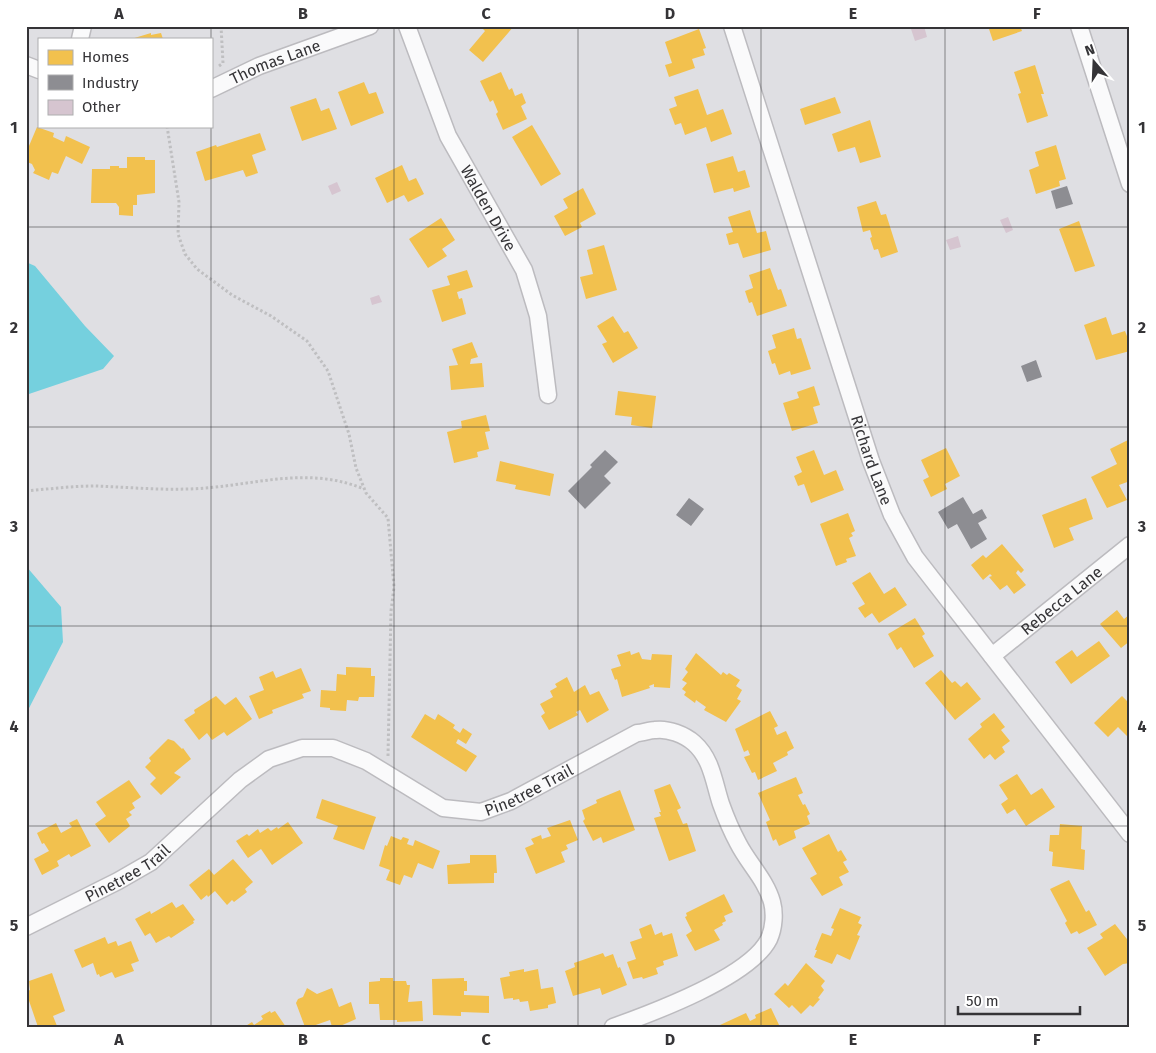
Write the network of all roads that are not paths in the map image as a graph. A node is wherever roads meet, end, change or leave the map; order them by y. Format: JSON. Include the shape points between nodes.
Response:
{"nodes":[{"id":1,"x":370,"y":26,"type":"edge"},
{"id":2,"x":407,"y":26,"type":"edge"},
{"id":3,"x":732,"y":26,"type":"edge"},
{"id":4,"x":1079,"y":26,"type":"edge"},
{"id":5,"x":26,"y":65,"type":"edge"},
{"id":6,"x":38,"y":70,"type":"edge"},
{"id":7,"x":212,"y":90,"type":"edge"},
{"id":8,"x":1130,"y":184,"type":"edge"},
{"id":9,"x":548,"y":395,"type":"dead end"},
{"id":10,"x":1130,"y":545,"type":"edge"},
{"id":11,"x":992,"y":656,"type":"junction"},
{"id":12,"x":1130,"y":834,"type":"edge"},
{"id":13,"x":26,"y":927,"type":"edge"},
{"id":14,"x":612,"y":1027,"type":"edge"}],
"edges":[{"from":1,"to":7,"type":"street","name":"Thomas Lane","via":[[260,66]]},
{"from":2,"to":9,"type":"street","name":"Walden Drive","via":[[448,136],[524,270],[538,316]]},
{"from":3,"to":11,"type":"street","name":"Richard Lane","via":[[871,461],[892,515],[915,558]]},
{"from":4,"to":8,"type":"street"},
{"from":5,"to":6,"type":"street"},
{"from":10,"to":11,"type":"street","name":"Rebecca Lane"},
{"from":11,"to":12,"type":"street","name":"Richard Lane"},
{"from":13,"to":14,"type":"street","name":"Pinetree Trail","via":[[151,862],[240,780],[269,759],[302,748],[333,748],[366,761],[443,808],[481,812],[518,798],[637,734],[662,730],[687,738],[698,746],[708,762],[732,830],[766,887],[772,903],[773,926],[770,937],[757,956],[728,975],[688,997]]}]}
